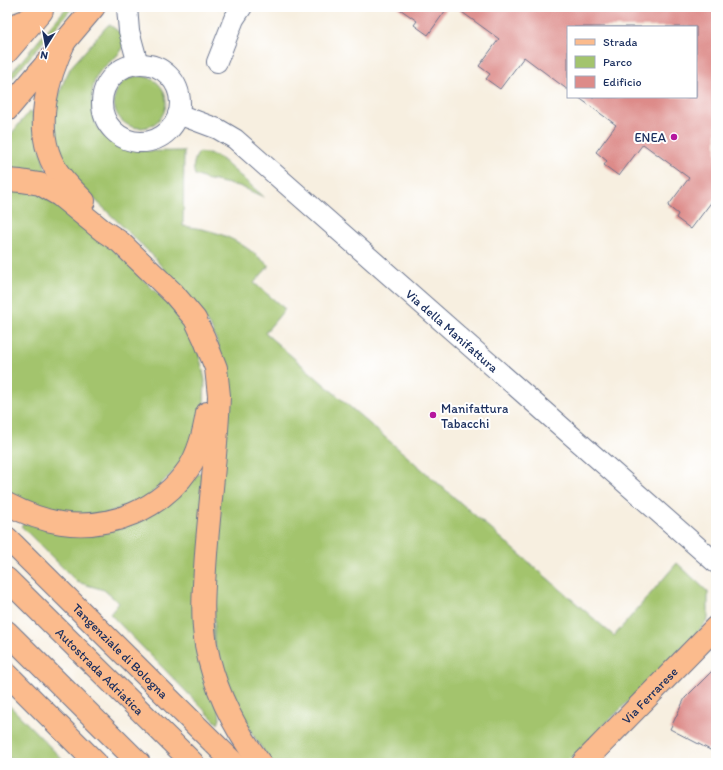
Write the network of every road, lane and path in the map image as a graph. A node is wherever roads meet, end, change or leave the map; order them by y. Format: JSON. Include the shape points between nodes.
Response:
{"nodes":[{"id":1,"x":94,"y":7,"type":"edge"},
{"id":2,"x":127,"y":7,"type":"edge"},
{"id":3,"x":242,"y":7,"type":"edge"},
{"id":4,"x":43,"y":10,"type":"edge"},
{"id":5,"x":7,"y":28,"type":"edge"},
{"id":6,"x":65,"y":41,"type":"junction"},
{"id":7,"x":7,"y":52,"type":"edge"},
{"id":8,"x":217,"y":62,"type":"dead end"},
{"id":9,"x":138,"y":64,"type":"junction"},
{"id":10,"x":7,"y":110,"type":"edge"},
{"id":11,"x":178,"y":114,"type":"junction"},
{"id":12,"x":7,"y":180,"type":"edge"},
{"id":13,"x":120,"y":242,"type":"junction"},
{"id":14,"x":211,"y":354,"type":"junction"},
{"id":15,"x":7,"y":504,"type":"edge"},
{"id":16,"x":7,"y":538,"type":"edge"},
{"id":17,"x":716,"y":563,"type":"edge"},
{"id":18,"x":7,"y":579,"type":"edge"},
{"id":19,"x":716,"y":626,"type":"edge"},
{"id":20,"x":7,"y":632,"type":"edge"},
{"id":21,"x":7,"y":674,"type":"edge"},
{"id":22,"x":96,"y":763,"type":"edge"},
{"id":23,"x":139,"y":763,"type":"edge"},
{"id":24,"x":193,"y":763,"type":"edge"},
{"id":25,"x":234,"y":763,"type":"edge"},
{"id":26,"x":260,"y":763,"type":"edge"},
{"id":27,"x":582,"y":763,"type":"edge"}],
"edges":[{"from":1,"to":6,"type":"main road"},
{"from":2,"to":9,"type":"street","via":[[129,32]]},
{"from":3,"to":8,"type":"street","via":[[234,19]]},
{"from":4,"to":5,"type":"main road"},
{"from":4,"to":7,"type":"main road"},
{"from":6,"to":10,"type":"main road"},
{"from":6,"to":13,"type":"main road","via":[[55,64],[46,102],[44,132],[48,150],[58,173],[107,224]]},
{"from":9,"to":11,"type":"street","via":[[162,70],[172,80],[180,98]]},
{"from":9,"to":11,"type":"street","via":[[119,70],[105,87],[102,105],[108,124],[124,138],[143,142],[169,130]]},
{"from":11,"to":17,"type":"street","name":"Via della Manifattura","via":[[218,129],[235,139]]},
{"from":12,"to":13,"type":"main road","via":[[31,182],[50,189]]},
{"from":13,"to":14,"type":"main road","via":[[183,304],[200,329]]},
{"from":14,"to":15,"type":"main road","via":[[210,399],[197,451],[181,477],[155,502],[123,518],[87,525],[49,521]]},
{"from":14,"to":26,"type":"main road","via":[[218,376],[219,396],[206,559],[204,628],[211,664],[222,698],[242,737]]},
{"from":16,"to":25,"type":"main road","name":"Tangenziale di Bologna"},
{"from":18,"to":24,"type":"main road","name":"Autostrada Adriatica"},
{"from":19,"to":27,"type":"main road","name":"Via Ferrarese"},
{"from":20,"to":23,"type":"main road"},
{"from":21,"to":22,"type":"main road"}]}
